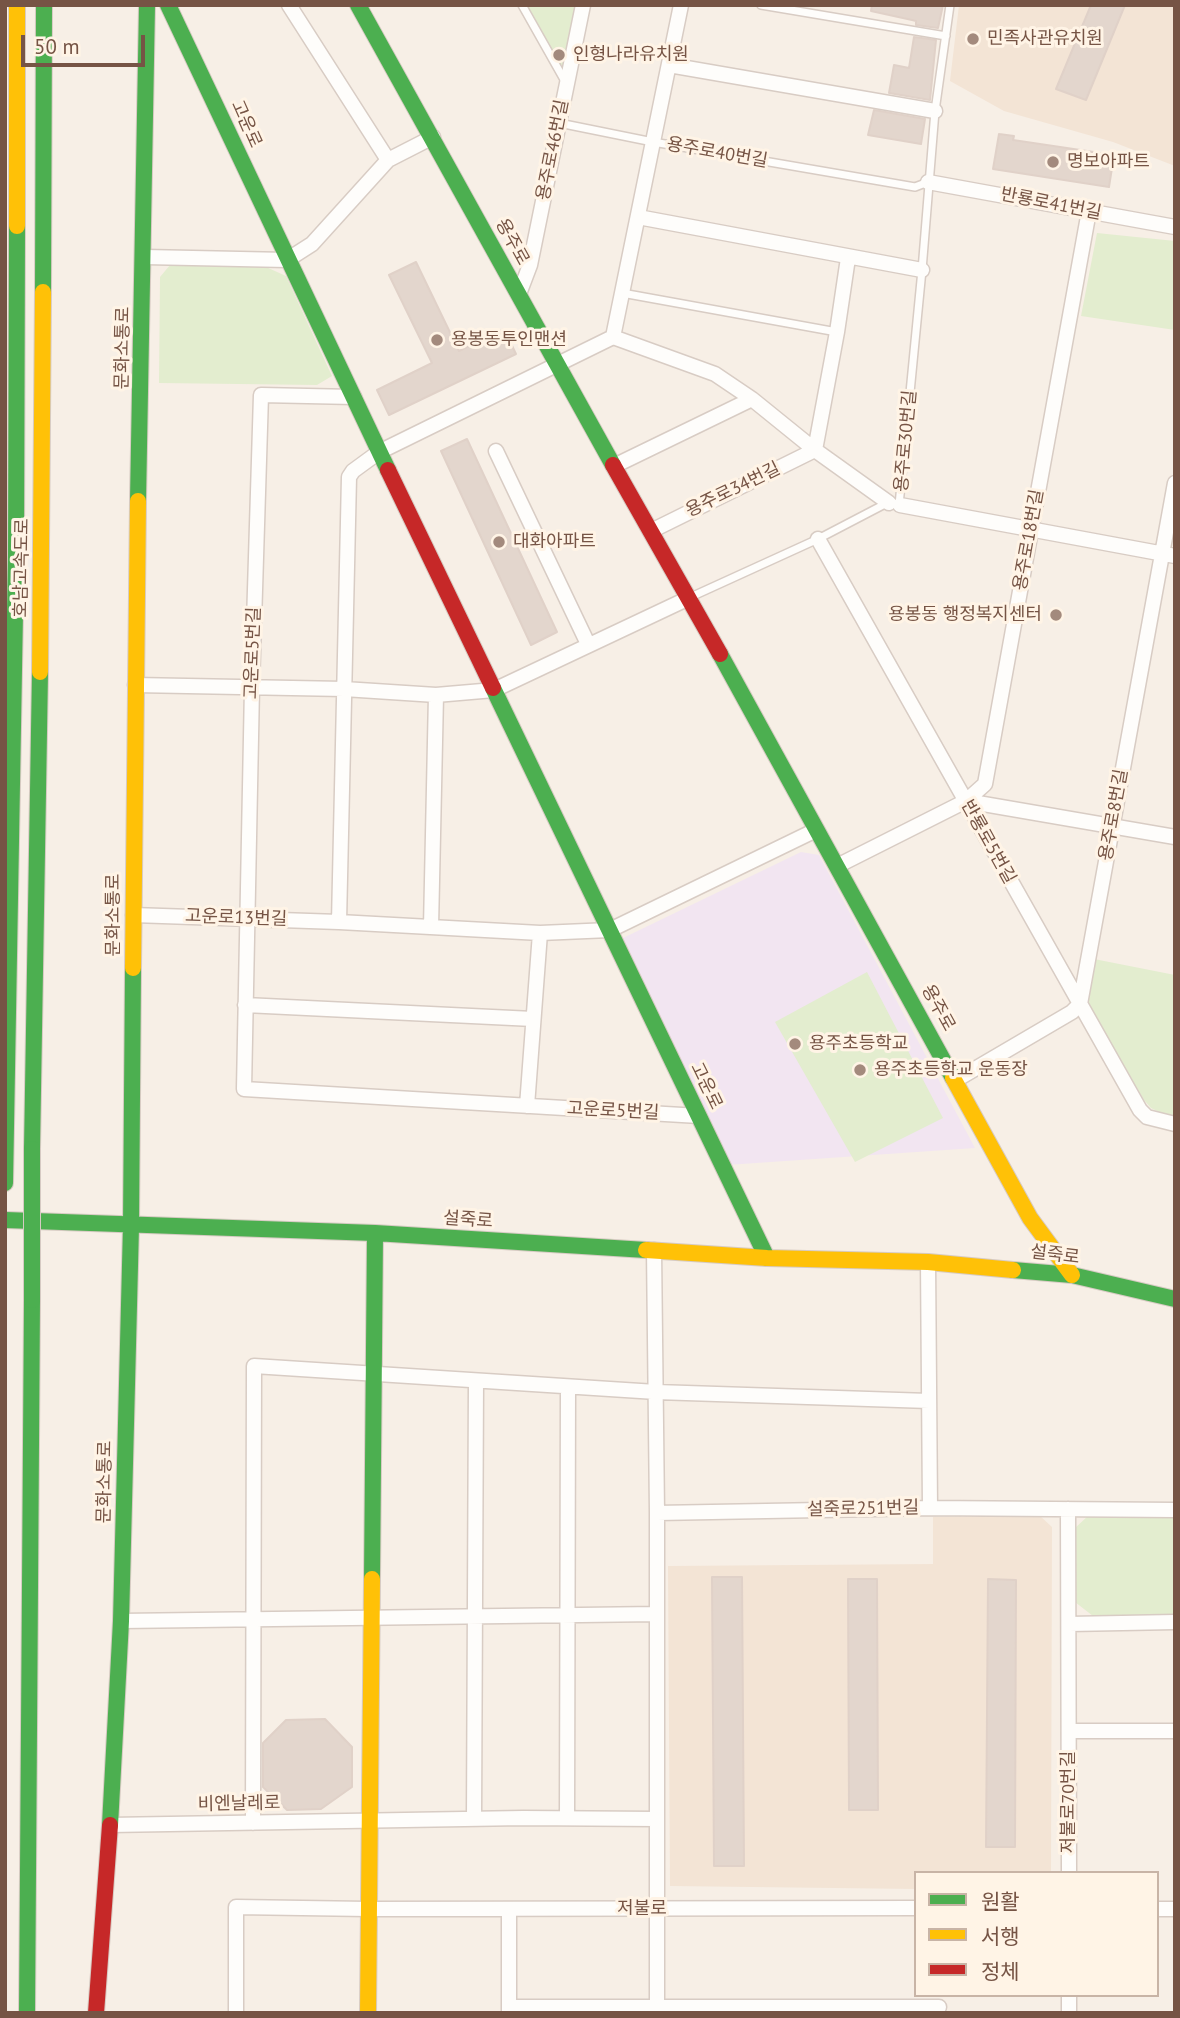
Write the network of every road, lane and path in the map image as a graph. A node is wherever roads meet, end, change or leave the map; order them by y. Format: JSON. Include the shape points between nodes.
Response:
{"nodes":[{"id":1,"x":17,"y":5,"type":"edge"},
{"id":2,"x":44,"y":5,"type":"edge"},
{"id":3,"x":147,"y":5,"type":"edge"},
{"id":4,"x":168,"y":5,"type":"edge"},
{"id":5,"x":289,"y":5,"type":"edge"},
{"id":6,"x":358,"y":5,"type":"edge"},
{"id":7,"x":522,"y":5,"type":"edge"},
{"id":8,"x":583,"y":5,"type":"edge"},
{"id":9,"x":681,"y":5,"type":"edge"},
{"id":10,"x":761,"y":5,"type":"edge"},
{"id":11,"x":950,"y":5,"type":"edge"},
{"id":12,"x":946,"y":36,"type":"junction"},
{"id":13,"x":669,"y":65,"type":"junction"},
{"id":14,"x":566,"y":84,"type":"junction"},
{"id":15,"x":935,"y":111,"type":"junction"},
{"id":16,"x":559,"y":123,"type":"junction"},
{"id":17,"x":433,"y":137,"type":"junction"},
{"id":18,"x":653,"y":142,"type":"junction"},
{"id":19,"x":388,"y":160,"type":"junction"},
{"id":20,"x":928,"y":182,"type":"junction"},
{"id":21,"x":1089,"y":211,"type":"junction"},
{"id":22,"x":638,"y":217,"type":"junction"},
{"id":23,"x":1175,"y":227,"type":"edge"},
{"id":24,"x":145,"y":257,"type":"junction"},
{"id":25,"x":848,"y":258,"type":"junction"},
{"id":26,"x":287,"y":260,"type":"junction"},
{"id":27,"x":922,"y":270,"type":"junction"},
{"id":28,"x":622,"y":293,"type":"junction"},
{"id":29,"x":519,"y":294,"type":"junction"},
{"id":30,"x":837,"y":332,"type":"junction"},
{"id":31,"x":613,"y":337,"type":"junction"},
{"id":32,"x":556,"y":365,"type":"junction"},
{"id":33,"x":354,"y":397,"type":"junction"},
{"id":34,"x":752,"y":399,"type":"junction"},
{"id":35,"x":815,"y":450,"type":"junction"},
{"id":36,"x":496,"y":451,"type":"dead end"},
{"id":37,"x":379,"y":452,"type":"junction"},
{"id":38,"x":614,"y":466,"type":"junction"},
{"id":39,"x":1175,"y":483,"type":"edge"},
{"id":40,"x":894,"y":504,"type":"junction"},
{"id":41,"x":1031,"y":529,"type":"junction"},
{"id":42,"x":650,"y":531,"type":"junction"},
{"id":43,"x":818,"y":539,"type":"junction"},
{"id":44,"x":1168,"y":555,"type":"edge"},
{"id":45,"x":689,"y":598,"type":"junction"},
{"id":46,"x":588,"y":644,"type":"junction"},
{"id":47,"x":135,"y":685,"type":"junction"},
{"id":48,"x":252,"y":687,"type":"junction"},
{"id":49,"x":344,"y":689,"type":"junction"},
{"id":50,"x":494,"y":690,"type":"junction"},
{"id":51,"x":436,"y":695,"type":"junction"},
{"id":52,"x":965,"y":801,"type":"junction"},
{"id":53,"x":1112,"y":827,"type":"junction"},
{"id":54,"x":816,"y":830,"type":"junction"},
{"id":55,"x":1175,"y":837,"type":"edge"},
{"id":56,"x":837,"y":866,"type":"junction"},
{"id":57,"x":133,"y":915,"type":"junction"},
{"id":58,"x":247,"y":919,"type":"junction"},
{"id":59,"x":339,"y":922,"type":"junction"},
{"id":60,"x":431,"y":927,"type":"junction"},
{"id":61,"x":610,"y":930,"type":"junction"},
{"id":62,"x":540,"y":933,"type":"junction"},
{"id":63,"x":1080,"y":1004,"type":"junction"},
{"id":64,"x":245,"y":1005,"type":"junction"},
{"id":65,"x":533,"y":1019,"type":"junction"},
{"id":66,"x":956,"y":1080,"type":"junction"},
{"id":67,"x":527,"y":1106,"type":"junction"},
{"id":68,"x":699,"y":1116,"type":"junction"},
{"id":69,"x":1175,"y":1124,"type":"edge"},
{"id":70,"x":5,"y":1149,"type":"edge"},
{"id":71,"x":5,"y":1183,"type":"edge"},
{"id":72,"x":5,"y":1220,"type":"edge"},
{"id":73,"x":131,"y":1226,"type":"junction"},
{"id":74,"x":375,"y":1233,"type":"junction"},
{"id":75,"x":654,"y":1250,"type":"junction"},
{"id":76,"x":767,"y":1258,"type":"junction"},
{"id":77,"x":928,"y":1262,"type":"junction"},
{"id":78,"x":1072,"y":1275,"type":"junction"},
{"id":79,"x":1175,"y":1299,"type":"edge"},
{"id":80,"x":373,"y":1375,"type":"junction"},
{"id":81,"x":475,"y":1381,"type":"junction"},
{"id":82,"x":568,"y":1387,"type":"junction"},
{"id":83,"x":656,"y":1392,"type":"junction"},
{"id":84,"x":929,"y":1401,"type":"junction"},
{"id":85,"x":930,"y":1508,"type":"junction"},
{"id":86,"x":1068,"y":1509,"type":"junction"},
{"id":87,"x":1175,"y":1510,"type":"edge"},
{"id":88,"x":657,"y":1513,"type":"junction"},
{"id":89,"x":567,"y":1615,"type":"junction"},
{"id":90,"x":657,"y":1615,"type":"junction"},
{"id":91,"x":475,"y":1616,"type":"junction"},
{"id":92,"x":371,"y":1618,"type":"junction"},
{"id":93,"x":254,"y":1619,"type":"junction"},
{"id":94,"x":121,"y":1622,"type":"junction"},
{"id":95,"x":1175,"y":1622,"type":"edge"},
{"id":96,"x":1069,"y":1623,"type":"junction"},
{"id":97,"x":1069,"y":1731,"type":"junction"},
{"id":98,"x":1175,"y":1731,"type":"edge"},
{"id":99,"x":567,"y":1818,"type":"junction"},
{"id":100,"x":474,"y":1819,"type":"junction"},
{"id":101,"x":656,"y":1819,"type":"junction"},
{"id":102,"x":370,"y":1821,"type":"junction"},
{"id":103,"x":253,"y":1822,"type":"junction"},
{"id":104,"x":110,"y":1825,"type":"junction"},
{"id":105,"x":1069,"y":1871,"type":"edge"},
{"id":106,"x":368,"y":1909,"type":"junction"},
{"id":107,"x":509,"y":1909,"type":"junction"},
{"id":108,"x":657,"y":1909,"type":"junction"},
{"id":109,"x":914,"y":1909,"type":"edge"},
{"id":110,"x":939,"y":2005,"type":"edge"},
{"id":111,"x":509,"y":2010,"type":"edge"},
{"id":112,"x":657,"y":2010,"type":"edge"},
{"id":113,"x":27,"y":2013,"type":"edge"},
{"id":114,"x":96,"y":2013,"type":"edge"},
{"id":115,"x":236,"y":2013,"type":"edge"},
{"id":116,"x":368,"y":2013,"type":"edge"}],
"edges":[{"from":1,"to":70,"type":"main road","name":"호남고속도로","via":[[16,555]]},
{"from":2,"to":113,"type":"main road","name":"호남고속도로","bridge":true},
{"from":3,"to":24,"type":"main road","name":"문화소통로"},
{"from":4,"to":26,"type":"main road","name":"고운로"},
{"from":5,"to":19,"type":"street"},
{"from":6,"to":17,"type":"main road","name":"용주로"},
{"from":7,"to":14,"type":"lane"},
{"from":8,"to":14,"type":"street","name":"용주로46번길"},
{"from":9,"to":13,"type":"street","name":"용주로40번길"},
{"from":10,"to":12,"type":"lane"},
{"from":11,"to":12,"type":"lane","name":"용주로30번길"},
{"from":12,"to":15,"type":"lane","name":"용주로30번길"},
{"from":13,"to":15,"type":"street"},
{"from":13,"to":18,"type":"street","name":"용주로40번길"},
{"from":14,"to":16,"type":"street","name":"용주로46번길"},
{"from":15,"to":20,"type":"lane","name":"용주로30번길"},
{"from":16,"to":18,"type":"lane","name":"용주로40번길"},
{"from":16,"to":29,"type":"street","name":"용주로46번길","via":[[530,265]]},
{"from":17,"to":19,"type":"street"},
{"from":17,"to":29,"type":"main road","name":"용주로"},
{"from":18,"to":20,"type":"lane","name":"용주로40번길","via":[[915,187]]},
{"from":18,"to":22,"type":"street","name":"용주로40번길"},
{"from":19,"to":26,"type":"street","via":[[312,244]]},
{"from":20,"to":21,"type":"street","name":"반룡로41번길"},
{"from":20,"to":27,"type":"lane","name":"용주로30번길"},
{"from":21,"to":23,"type":"street","name":"반룡로41번길"},
{"from":21,"to":41,"type":"street","name":"용주로18번길"},
{"from":22,"to":25,"type":"street"},
{"from":22,"to":28,"type":"street","name":"용주로40번길"},
{"from":24,"to":26,"type":"street"},
{"from":24,"to":47,"type":"main road","name":"문화소통로"},
{"from":25,"to":27,"type":"street"},
{"from":25,"to":30,"type":"street"},
{"from":26,"to":33,"type":"main road","name":"고운로"},
{"from":27,"to":40,"type":"lane","name":"용주로30번길"},
{"from":28,"to":30,"type":"lane"},
{"from":28,"to":31,"type":"street","name":"용주로40번길"},
{"from":29,"to":32,"type":"main road","name":"용주로"},
{"from":30,"to":35,"type":"street"},
{"from":31,"to":32,"type":"street"},
{"from":31,"to":34,"type":"street","via":[[715,374]]},
{"from":32,"to":37,"type":"street"},
{"from":32,"to":38,"type":"main road","name":"용주로"},
{"from":33,"to":37,"type":"main road","name":"고운로"},
{"from":33,"to":48,"type":"street","name":"고운로5번길","via":[[261,395]]},
{"from":34,"to":35,"type":"street"},
{"from":34,"to":38,"type":"street"},
{"from":35,"to":40,"type":"street"},
{"from":35,"to":42,"type":"street","name":"용주로34번길"},
{"from":36,"to":46,"type":"street"},
{"from":37,"to":49,"type":"street","via":[[349,477]]},
{"from":37,"to":50,"type":"main road","name":"고운로"},
{"from":38,"to":42,"type":"main road","name":"용주로"},
{"from":39,"to":44,"type":"street","name":"용주로8번길"},
{"from":40,"to":41,"type":"street"},
{"from":40,"to":43,"type":"lane","name":"용주로30번길"},
{"from":41,"to":44,"type":"street"},
{"from":41,"to":52,"type":"street","name":"용주로18번길","via":[[985,784]]},
{"from":42,"to":45,"type":"main road","name":"용주로"},
{"from":43,"to":45,"type":"lane","name":"용주로30번길"},
{"from":43,"to":52,"type":"street","name":"반룡로5번길"},
{"from":44,"to":53,"type":"street","name":"용주로8번길"},
{"from":45,"to":46,"type":"street"},
{"from":45,"to":54,"type":"main road","name":"용주로"},
{"from":46,"to":50,"type":"street"},
{"from":47,"to":48,"type":"street"},
{"from":47,"to":57,"type":"main road","name":"문화소통로"},
{"from":48,"to":49,"type":"street"},
{"from":48,"to":58,"type":"street","name":"고운로5번길"},
{"from":49,"to":51,"type":"street"},
{"from":49,"to":59,"type":"street"},
{"from":50,"to":51,"type":"street"},
{"from":50,"to":61,"type":"main road","name":"고운로"},
{"from":51,"to":60,"type":"street"},
{"from":52,"to":53,"type":"street"},
{"from":52,"to":56,"type":"street","name":"용주로18번길"},
{"from":52,"to":63,"type":"street","name":"반룡로5번길"},
{"from":53,"to":55,"type":"street"},
{"from":53,"to":63,"type":"street","name":"용주로8번길"},
{"from":54,"to":56,"type":"main road","name":"용주로"},
{"from":54,"to":61,"type":"street"},
{"from":56,"to":66,"type":"main road","name":"용주로"},
{"from":57,"to":58,"type":"street","name":"고운로13번길"},
{"from":57,"to":73,"type":"main road","name":"문화소통로"},
{"from":58,"to":59,"type":"street","name":"고운로13번길"},
{"from":58,"to":64,"type":"street","name":"고운로5번길"},
{"from":59,"to":60,"type":"street","name":"고운로13번길"},
{"from":60,"to":62,"type":"street","name":"고운로13번길"},
{"from":61,"to":62,"type":"street","name":"고운로13번길"},
{"from":61,"to":68,"type":"main road","name":"고운로"},
{"from":62,"to":65,"type":"street"},
{"from":63,"to":66,"type":"street"},
{"from":63,"to":69,"type":"street","name":"반룡로5번길","via":[[1140,1110],[1147,1117]]},
{"from":64,"to":65,"type":"street"},
{"from":64,"to":67,"type":"street","name":"고운로5번길","via":[[244,1089]]},
{"from":65,"to":67,"type":"street"},
{"from":66,"to":78,"type":"main road","name":"용주로","via":[[1031,1218]]},
{"from":67,"to":68,"type":"street","name":"고운로5번길"},
{"from":68,"to":76,"type":"main road","name":"고운로"},
{"from":70,"to":71,"type":"main road","name":"호남고속도로"},
{"from":72,"to":73,"type":"main road","name":"설죽로"},
{"from":73,"to":74,"type":"main road","name":"설죽로"},
{"from":73,"to":94,"type":"main road","name":"문화소통로"},
{"from":74,"to":75,"type":"main road","name":"설죽로"},
{"from":74,"to":80,"type":"main road"},
{"from":75,"to":76,"type":"main road","name":"설죽로"},
{"from":75,"to":83,"type":"street"},
{"from":76,"to":77,"type":"main road","name":"설죽로"},
{"from":77,"to":78,"type":"main road","name":"설죽로"},
{"from":77,"to":84,"type":"street"},
{"from":78,"to":79,"type":"main road","name":"설죽로"},
{"from":80,"to":81,"type":"street"},
{"from":80,"to":92,"type":"main road"},
{"from":80,"to":93,"type":"street","via":[[254,1366]]},
{"from":81,"to":82,"type":"street"},
{"from":81,"to":91,"type":"street"},
{"from":82,"to":83,"type":"street"},
{"from":82,"to":89,"type":"street"},
{"from":83,"to":84,"type":"street"},
{"from":83,"to":88,"type":"street"},
{"from":84,"to":85,"type":"street"},
{"from":85,"to":86,"type":"street","name":"설죽로251번길"},
{"from":85,"to":88,"type":"street","name":"설죽로251번길"},
{"from":86,"to":87,"type":"street","name":"설죽로251번길"},
{"from":86,"to":96,"type":"street","name":"저불로70번길"},
{"from":88,"to":90,"type":"street"},
{"from":89,"to":90,"type":"street"},
{"from":89,"to":91,"type":"street"},
{"from":89,"to":99,"type":"street"},
{"from":90,"to":101,"type":"street"},
{"from":91,"to":92,"type":"street"},
{"from":91,"to":100,"type":"street"},
{"from":92,"to":93,"type":"street"},
{"from":92,"to":102,"type":"main road"},
{"from":93,"to":94,"type":"street"},
{"from":93,"to":103,"type":"street"},
{"from":94,"to":104,"type":"main road","name":"문화소통로"},
{"from":95,"to":96,"type":"street"},
{"from":96,"to":97,"type":"street","name":"저불로70번길"},
{"from":97,"to":98,"type":"street","name":"저불로70번길"},
{"from":97,"to":105,"type":"street","name":"저불로70번길"},
{"from":99,"to":100,"type":"street","name":"비엔날레로"},
{"from":99,"to":101,"type":"street"},
{"from":100,"to":102,"type":"street","name":"비엔날레로"},
{"from":101,"to":108,"type":"street"},
{"from":102,"to":103,"type":"street","name":"비엔날레로"},
{"from":102,"to":106,"type":"main road"},
{"from":103,"to":104,"type":"street","name":"비엔날레로"},
{"from":104,"to":114,"type":"main road","name":"문화소통로"},
{"from":106,"to":107,"type":"street","name":"저불로"},
{"from":106,"to":115,"type":"street","name":"저불로","via":[[236,1907]]},
{"from":106,"to":116,"type":"main road"},
{"from":107,"to":108,"type":"street","name":"저불로"},
{"from":107,"to":111,"type":"street"},
{"from":108,"to":109,"type":"street","name":"저불로"},
{"from":108,"to":112,"type":"street"},
{"from":110,"to":112,"type":"street"},
{"from":111,"to":112,"type":"street","via":[[585,2006]]}]}
